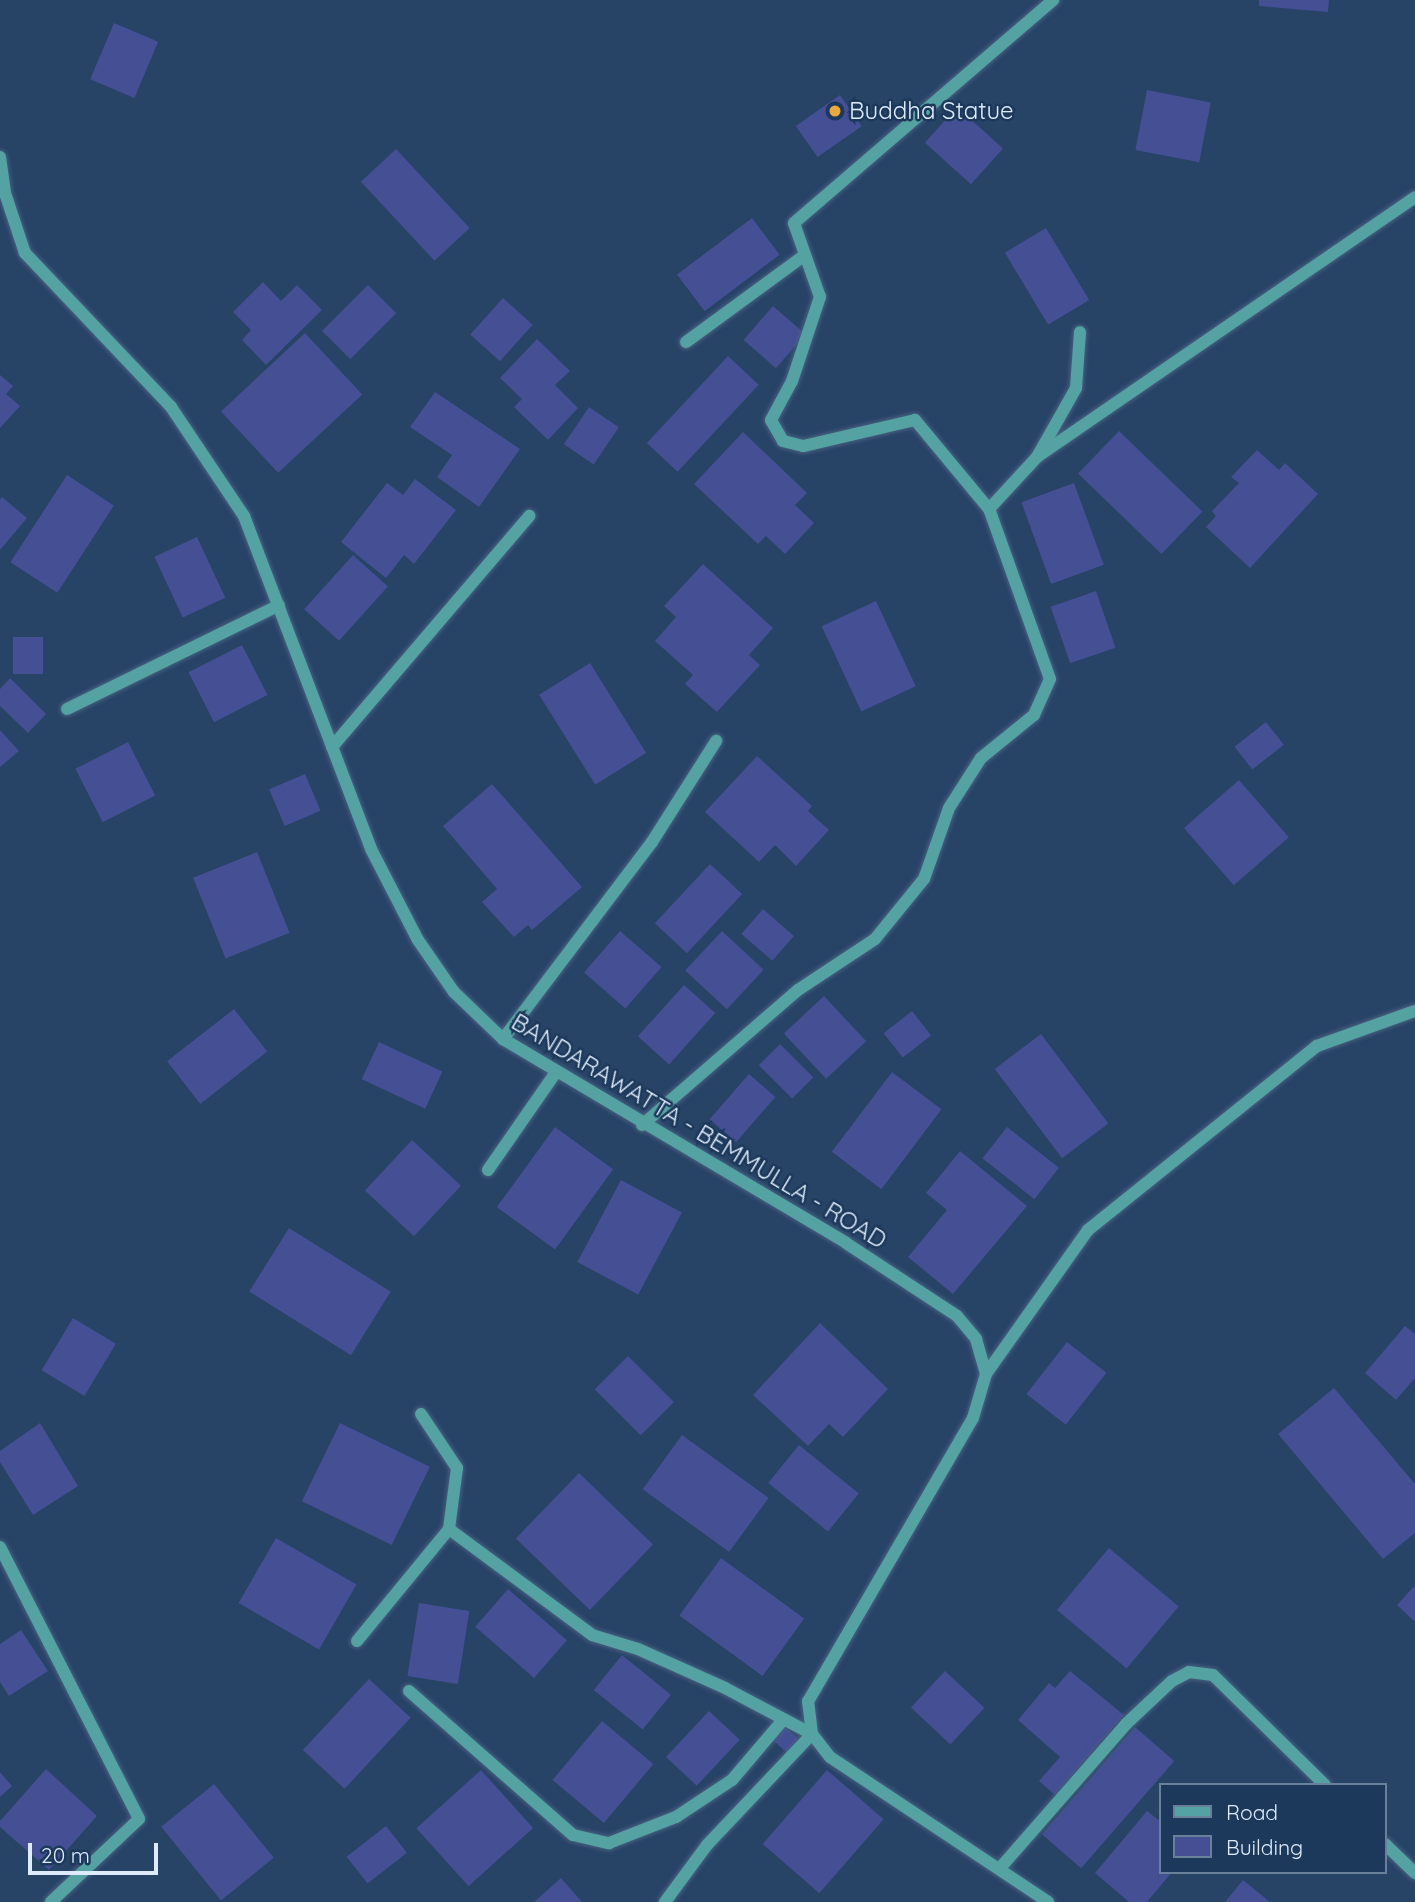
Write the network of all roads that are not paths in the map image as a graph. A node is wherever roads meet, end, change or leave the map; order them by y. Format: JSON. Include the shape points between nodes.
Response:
{"nodes":[{"id":1,"x":1053,"y":0,"type":"edge"},
{"id":2,"x":0,"y":157,"type":"edge"},
{"id":3,"x":3,"y":193,"type":"edge"},
{"id":4,"x":1415,"y":197,"type":"edge"},
{"id":5,"x":805,"y":255,"type":"junction"},
{"id":6,"x":1080,"y":332,"type":"dead end"},
{"id":7,"x":686,"y":342,"type":"dead end"},
{"id":8,"x":1037,"y":457,"type":"junction"},
{"id":9,"x":989,"y":509,"type":"junction"},
{"id":10,"x":529,"y":516,"type":"dead end"},
{"id":11,"x":279,"y":604,"type":"junction"},
{"id":12,"x":67,"y":709,"type":"dead end"},
{"id":13,"x":716,"y":741,"type":"dead end"},
{"id":14,"x":332,"y":747,"type":"junction"},
{"id":15,"x":1415,"y":1011,"type":"edge"},
{"id":16,"x":503,"y":1039,"type":"junction"},
{"id":17,"x":556,"y":1072,"type":"junction"},
{"id":18,"x":642,"y":1125,"type":"junction"},
{"id":19,"x":488,"y":1170,"type":"dead end"},
{"id":20,"x":986,"y":1374,"type":"junction"},
{"id":21,"x":421,"y":1414,"type":"dead end"},
{"id":22,"x":449,"y":1529,"type":"junction"},
{"id":23,"x":0,"y":1547,"type":"edge"},
{"id":24,"x":357,"y":1640,"type":"dead end"},
{"id":25,"x":409,"y":1691,"type":"dead end"},
{"id":26,"x":782,"y":1721,"type":"junction"},
{"id":27,"x":812,"y":1734,"type":"junction"},
{"id":28,"x":1323,"y":1783,"type":"edge"},
{"id":29,"x":1387,"y":1846,"type":"edge"},
{"id":30,"x":1001,"y":1867,"type":"junction"},
{"id":31,"x":1415,"y":1873,"type":"edge"},
{"id":32,"x":51,"y":1902,"type":"edge"},
{"id":33,"x":665,"y":1902,"type":"edge"},
{"id":34,"x":1048,"y":1902,"type":"edge"}],
"edges":[{"from":1,"to":5,"type":"street","via":[[794,223]]},
{"from":2,"to":3,"type":"street","name":"BANDARAWATTA - BEMMULLA - ROAD"},
{"from":3,"to":11,"type":"street","name":"BANDARAWATTA - BEMMULLA - ROAD","via":[[24,253],[171,407],[212,462],[244,516]]},
{"from":4,"to":8,"type":"street"},
{"from":5,"to":7,"type":"street"},
{"from":5,"to":9,"type":"street","via":[[820,297],[792,381],[771,420],[783,441],[803,446],[915,420]]},
{"from":6,"to":8,"type":"street","via":[[1076,388]]},
{"from":8,"to":9,"type":"street"},
{"from":9,"to":18,"type":"street","via":[[1049,679],[1034,715],[981,758],[949,808],[924,878],[874,939],[798,989]]},
{"from":10,"to":14,"type":"street"},
{"from":11,"to":12,"type":"street"},
{"from":11,"to":14,"type":"street","name":"BANDARAWATTA - BEMMULLA - ROAD"},
{"from":13,"to":16,"type":"street","via":[[652,842]]},
{"from":14,"to":16,"type":"street","name":"BANDARAWATTA - BEMMULLA - ROAD","via":[[371,849],[418,940],[454,992]]},
{"from":15,"to":20,"type":"street","via":[[1317,1046],[1088,1230]]},
{"from":16,"to":17,"type":"street","name":"BANDARAWATTA - BEMMULLA - ROAD"},
{"from":17,"to":18,"type":"street","name":"BANDARAWATTA - BEMMULLA - ROAD"},
{"from":17,"to":19,"type":"street"},
{"from":18,"to":20,"type":"street","name":"BANDARAWATTA - BEMMULLA - ROAD","via":[[846,1243],[957,1316],[976,1339]]},
{"from":20,"to":27,"type":"street","via":[[966,1430],[808,1701]]},
{"from":21,"to":22,"type":"street","via":[[457,1468]]},
{"from":22,"to":24,"type":"street"},
{"from":22,"to":26,"type":"street","via":[[592,1635],[638,1649],[725,1688]]},
{"from":23,"to":32,"type":"street","via":[[139,1819]]},
{"from":25,"to":26,"type":"street","via":[[573,1836],[609,1843],[676,1817],[732,1780]]},
{"from":26,"to":27,"type":"street"},
{"from":27,"to":30,"type":"street","via":[[831,1757]]},
{"from":27,"to":33,"type":"street","via":[[707,1846]]},
{"from":28,"to":30,"type":"street","via":[[1213,1675],[1189,1672],[1172,1681],[1126,1724]]},
{"from":29,"to":31,"type":"street"},
{"from":30,"to":34,"type":"street"}]}
